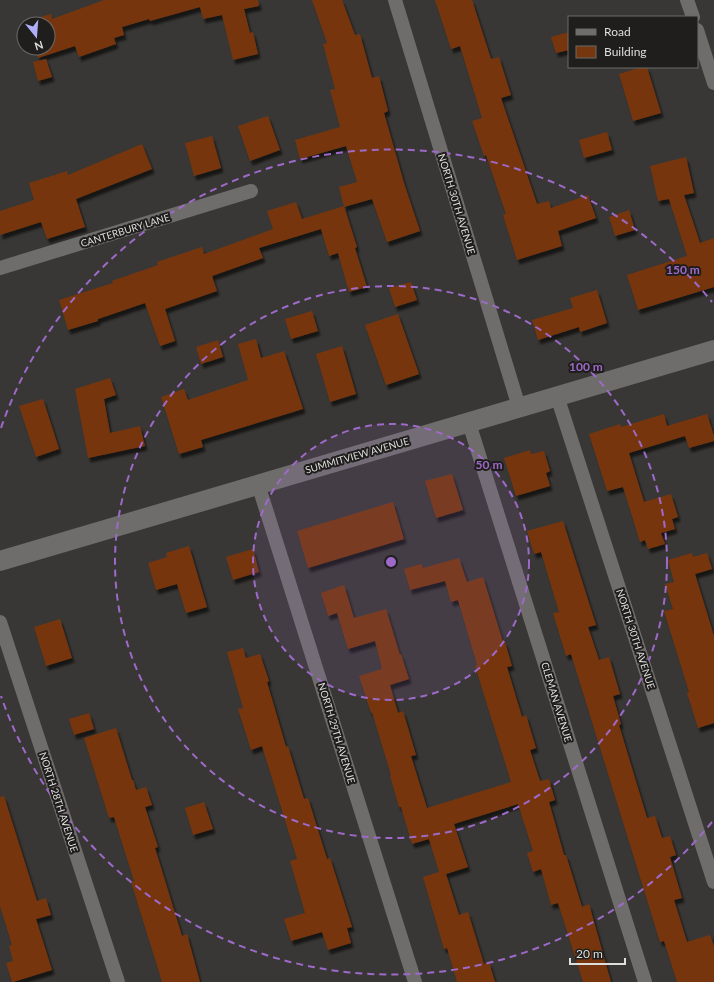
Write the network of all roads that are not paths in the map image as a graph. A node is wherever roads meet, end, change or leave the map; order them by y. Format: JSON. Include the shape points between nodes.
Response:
{"nodes":[{"id":1,"x":395,"y":0,"type":"edge"},
{"id":2,"x":688,"y":0,"type":"edge"},
{"id":3,"x":693,"y":16,"type":"edge"},
{"id":4,"x":698,"y":33,"type":"edge"},
{"id":5,"x":714,"y":83,"type":"edge"},
{"id":6,"x":251,"y":191,"type":"dead end"},
{"id":7,"x":0,"y":268,"type":"edge"},
{"id":8,"x":714,"y":350,"type":"edge"},
{"id":9,"x":557,"y":396,"type":"junction"},
{"id":10,"x":519,"y":408,"type":"junction"},
{"id":11,"x":469,"y":423,"type":"junction"},
{"id":12,"x":258,"y":484,"type":"junction"},
{"id":13,"x":0,"y":561,"type":"edge"},
{"id":14,"x":0,"y":622,"type":"edge"},
{"id":15,"x":714,"y":882,"type":"edge"},
{"id":16,"x":118,"y":982,"type":"edge"},
{"id":17,"x":415,"y":982,"type":"edge"},
{"id":18,"x":645,"y":982,"type":"edge"}],
"edges":[{"from":1,"to":10,"type":"street","name":"NORTH 30TH AVENUE"},
{"from":2,"to":3,"type":"street"},
{"from":4,"to":5,"type":"street"},
{"from":6,"to":7,"type":"street","name":"CANTERBURY LANE"},
{"from":8,"to":9,"type":"main road","name":"SUMMITVIEW AVENUE"},
{"from":9,"to":10,"type":"main road","name":"SUMMITVIEW AVENUE"},
{"from":9,"to":15,"type":"street","name":"NORTH 30TH AVENUE"},
{"from":10,"to":11,"type":"main road","name":"SUMMITVIEW AVENUE"},
{"from":11,"to":12,"type":"main road","name":"SUMMITVIEW AVENUE"},
{"from":11,"to":18,"type":"street","name":"CLEMAN AVENUE"},
{"from":12,"to":13,"type":"main road","name":"SUMMITVIEW AVENUE"},
{"from":12,"to":17,"type":"street","name":"NORTH 29TH AVENUE"},
{"from":14,"to":16,"type":"street","name":"NORTH 28TH AVENUE"}]}
